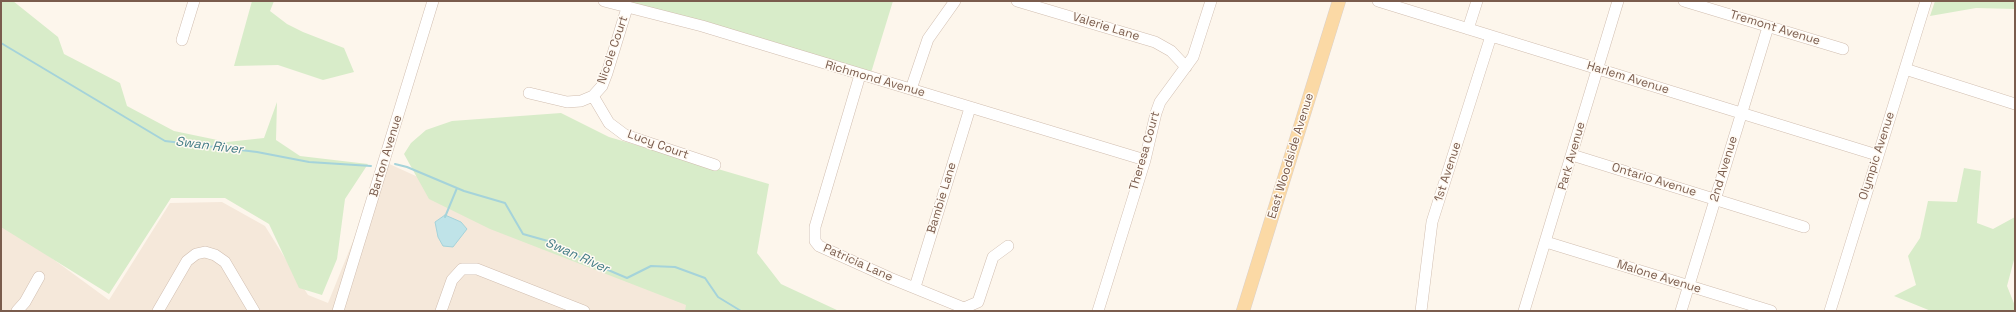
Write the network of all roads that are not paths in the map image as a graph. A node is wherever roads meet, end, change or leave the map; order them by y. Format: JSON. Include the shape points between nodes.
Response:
{"nodes":[{"id":1,"x":194,"y":1,"type":"edge"},
{"id":2,"x":433,"y":1,"type":"edge"},
{"id":3,"x":604,"y":1,"type":"edge"},
{"id":4,"x":955,"y":1,"type":"edge"},
{"id":5,"x":1017,"y":1,"type":"edge"},
{"id":6,"x":1212,"y":1,"type":"edge"},
{"id":7,"x":1339,"y":1,"type":"edge"},
{"id":8,"x":1378,"y":1,"type":"edge"},
{"id":9,"x":1477,"y":1,"type":"edge"},
{"id":10,"x":1618,"y":1,"type":"edge"},
{"id":11,"x":1684,"y":1,"type":"edge"},
{"id":12,"x":1926,"y":1,"type":"edge"},
{"id":13,"x":627,"y":8,"type":"junction"},
{"id":14,"x":1768,"y":27,"type":"junction"},
{"id":15,"x":1468,"y":29,"type":"junction"},
{"id":16,"x":1491,"y":36,"type":"junction"},
{"id":17,"x":182,"y":40,"type":"dead end"},
{"id":18,"x":1843,"y":49,"type":"dead end"},
{"id":19,"x":1186,"y":67,"type":"junction"},
{"id":20,"x":1597,"y":68,"type":"junction"},
{"id":21,"x":1906,"y":69,"type":"junction"},
{"id":22,"x":860,"y":75,"type":"junction"},
{"id":23,"x":911,"y":89,"type":"junction"},
{"id":24,"x":529,"y":93,"type":"dead end"},
{"id":25,"x":593,"y":96,"type":"junction"},
{"id":26,"x":2015,"y":104,"type":"edge"},
{"id":27,"x":970,"y":108,"type":"junction"},
{"id":28,"x":1741,"y":113,"type":"junction"},
{"id":29,"x":1572,"y":155,"type":"junction"},
{"id":30,"x":1877,"y":155,"type":"junction"},
{"id":31,"x":1145,"y":160,"type":"junction"},
{"id":32,"x":715,"y":166,"type":"dead end"},
{"id":33,"x":1715,"y":199,"type":"junction"},
{"id":34,"x":1804,"y":227,"type":"dead end"},
{"id":35,"x":1546,"y":242,"type":"junction"},
{"id":36,"x":1008,"y":246,"type":"dead end"},
{"id":37,"x":39,"y":277,"type":"dead end"},
{"id":38,"x":1688,"y":286,"type":"junction"},
{"id":39,"x":915,"y":287,"type":"junction"},
{"id":40,"x":18,"y":311,"type":"edge"},
{"id":41,"x":158,"y":311,"type":"edge"},
{"id":42,"x":254,"y":311,"type":"edge"},
{"id":43,"x":338,"y":311,"type":"edge"},
{"id":44,"x":441,"y":311,"type":"edge"},
{"id":45,"x":584,"y":311,"type":"edge"},
{"id":46,"x":1098,"y":311,"type":"edge"},
{"id":47,"x":1243,"y":311,"type":"edge"},
{"id":48,"x":1421,"y":311,"type":"edge"},
{"id":49,"x":1524,"y":311,"type":"edge"},
{"id":50,"x":1681,"y":311,"type":"edge"},
{"id":51,"x":1771,"y":311,"type":"edge"},
{"id":52,"x":1830,"y":311,"type":"edge"}],
"edges":[{"from":1,"to":17,"type":"street"},
{"from":2,"to":43,"type":"street","name":"Barton Avenue"},
{"from":3,"to":13,"type":"street","name":"Richmond Avenue"},
{"from":4,"to":23,"type":"street","via":[[928,39]]},
{"from":5,"to":19,"type":"street","name":"Valerie Lane","via":[[1159,43]]},
{"from":6,"to":19,"type":"street","name":"Theresa Court","via":[[1193,57]]},
{"from":7,"to":47,"type":"main road","name":"East Woodside Avenue"},
{"from":8,"to":15,"type":"street","name":"Harlem Avenue"},
{"from":9,"to":15,"type":"street"},
{"from":10,"to":20,"type":"street","name":"Park Avenue"},
{"from":11,"to":14,"type":"street","name":"Tremont Avenue"},
{"from":12,"to":21,"type":"street","name":"Olympic Avenue"},
{"from":13,"to":22,"type":"street","name":"Richmond Avenue","via":[[702,26]]},
{"from":13,"to":25,"type":"street","name":"Nicole Court","via":[[608,73],[602,86]]},
{"from":14,"to":18,"type":"street","name":"Tremont Avenue"},
{"from":14,"to":28,"type":"street","name":"2nd Avenue"},
{"from":15,"to":16,"type":"street","name":"Harlem Avenue"},
{"from":16,"to":20,"type":"street","name":"Harlem Avenue"},
{"from":16,"to":48,"type":"street","name":"1st Avenue","via":[[1432,222]]},
{"from":19,"to":31,"type":"street","name":"Theresa Court","via":[[1160,102]]},
{"from":20,"to":28,"type":"street","name":"Harlem Avenue"},
{"from":20,"to":29,"type":"street","name":"Park Avenue"},
{"from":21,"to":26,"type":"street"},
{"from":21,"to":30,"type":"street","name":"Olympic Avenue"},
{"from":22,"to":23,"type":"street","name":"Richmond Avenue"},
{"from":22,"to":39,"type":"street","name":"Patricia Lane","via":[[815,227],[815,241],[828,251]]},
{"from":23,"to":27,"type":"street","name":"Richmond Avenue"},
{"from":24,"to":25,"type":"street","name":"Nicole Court","via":[[567,102],[581,101]]},
{"from":25,"to":32,"type":"street","name":"Lucy Court","via":[[610,123],[625,134]]},
{"from":27,"to":31,"type":"street","name":"Richmond Avenue"},
{"from":27,"to":39,"type":"street","name":"Bambie Lane"},
{"from":28,"to":30,"type":"street","name":"Harlem Avenue"},
{"from":28,"to":33,"type":"street","name":"2nd Avenue"},
{"from":29,"to":33,"type":"street","name":"Ontario Avenue"},
{"from":29,"to":35,"type":"street","name":"Park Avenue"},
{"from":30,"to":52,"type":"street","name":"Olympic Avenue"},
{"from":31,"to":46,"type":"street","name":"Theresa Court"},
{"from":33,"to":34,"type":"street","name":"Ontario Avenue"},
{"from":33,"to":38,"type":"street","name":"2nd Avenue"},
{"from":35,"to":38,"type":"street","name":"Malone Avenue"},
{"from":35,"to":49,"type":"street","name":"Park Avenue"},
{"from":36,"to":39,"type":"street","name":"Patricia Lane","via":[[993,257],[982,296],[973,306],[955,306]]},
{"from":37,"to":40,"type":"street"},
{"from":38,"to":50,"type":"street","name":"2nd Avenue"},
{"from":38,"to":51,"type":"street","name":"Malone Avenue"},
{"from":41,"to":42,"type":"street","via":[[187,261],[196,254],[205,252],[225,262]]},
{"from":44,"to":45,"type":"street","via":[[452,280],[462,269],[477,269]]}]}
